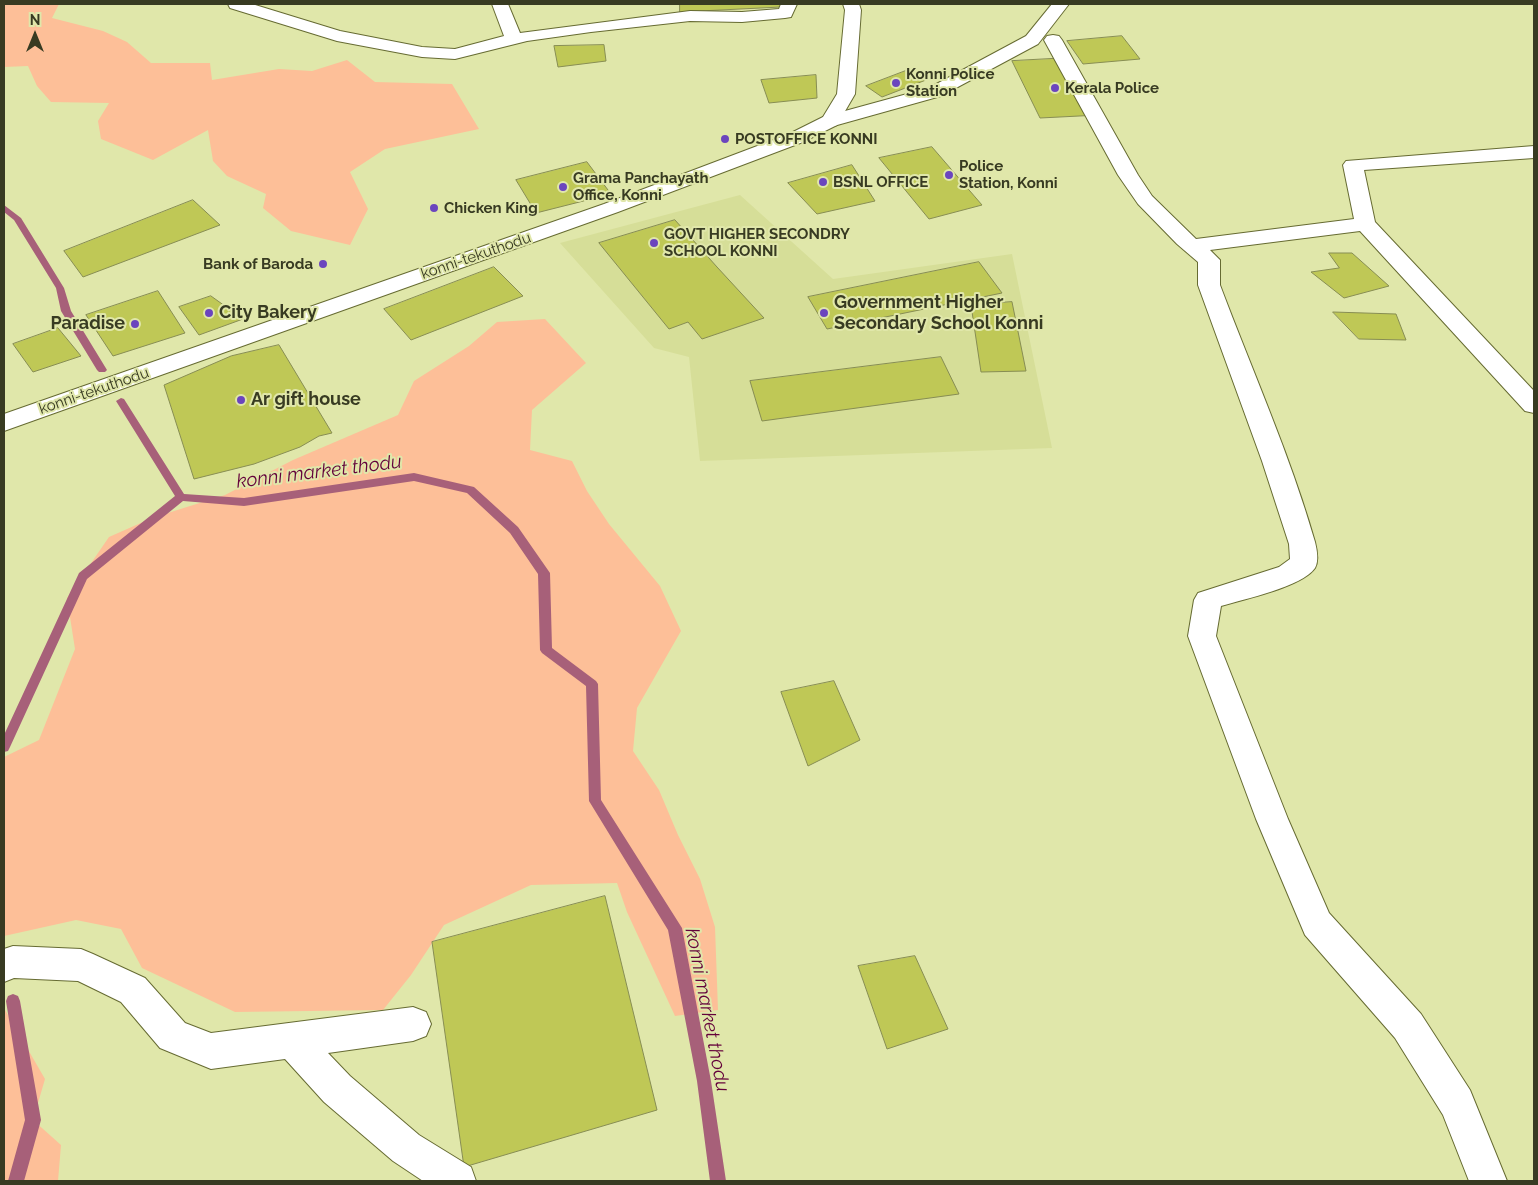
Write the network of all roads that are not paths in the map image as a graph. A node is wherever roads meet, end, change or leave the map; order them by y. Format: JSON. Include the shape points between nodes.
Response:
{"nodes":[{"id":1,"x":236,"y":4,"type":"edge"},
{"id":2,"x":500,"y":4,"type":"edge"},
{"id":3,"x":789,"y":4,"type":"edge"},
{"id":4,"x":851,"y":4,"type":"edge"},
{"id":5,"x":1061,"y":4,"type":"edge"},
{"id":6,"x":514,"y":39,"type":"junction"},
{"id":7,"x":1053,"y":40,"type":"dead end"},
{"id":8,"x":830,"y":121,"type":"junction"},
{"id":9,"x":1534,"y":152,"type":"edge"},
{"id":10,"x":1365,"y":224,"type":"junction"},
{"id":11,"x":1192,"y":246,"type":"junction"},
{"id":12,"x":1534,"y":405,"type":"edge"},
{"id":13,"x":4,"y":423,"type":"edge"},
{"id":14,"x":4,"y":966,"type":"edge"},
{"id":15,"x":413,"y":1024,"type":"dead end"},
{"id":16,"x":294,"y":1042,"type":"junction"},
{"id":17,"x":457,"y":1181,"type":"edge"},
{"id":18,"x":1488,"y":1181,"type":"edge"}],
"edges":[{"from":1,"to":6,"type":"street","via":[[336,36],[422,52],[455,54]]},
{"from":2,"to":6,"type":"street"},
{"from":3,"to":6,"type":"street","via":[[785,13],[765,16],[690,16]]},
{"from":4,"to":8,"type":"street","via":[[854,10],[846,94]]},
{"from":5,"to":8,"type":"street","name":"konni-tekuthodu","via":[[1032,40],[935,92]]},
{"from":7,"to":11,"type":"street","via":[[1134,184],[1145,200]]},
{"from":8,"to":13,"type":"street","name":"konni-tekuthodu","via":[[796,138],[611,208]]},
{"from":9,"to":10,"type":"street","via":[[1353,165]]},
{"from":10,"to":11,"type":"street"},
{"from":10,"to":12,"type":"street"},
{"from":11,"to":18,"type":"street","via":[[1209,260],[1209,285],[1275,461],[1302,544],[1304,563],[1289,574],[1208,600],[1202,636],[1272,819],[1317,924],[1408,1026],[1457,1103]]},
{"from":14,"to":16,"type":"street","via":[[13,962],[81,965],[133,990],[173,1036],[211,1051]]},
{"from":15,"to":16,"type":"street"},
{"from":16,"to":17,"type":"street","via":[[337,1089],[406,1148]]}]}
